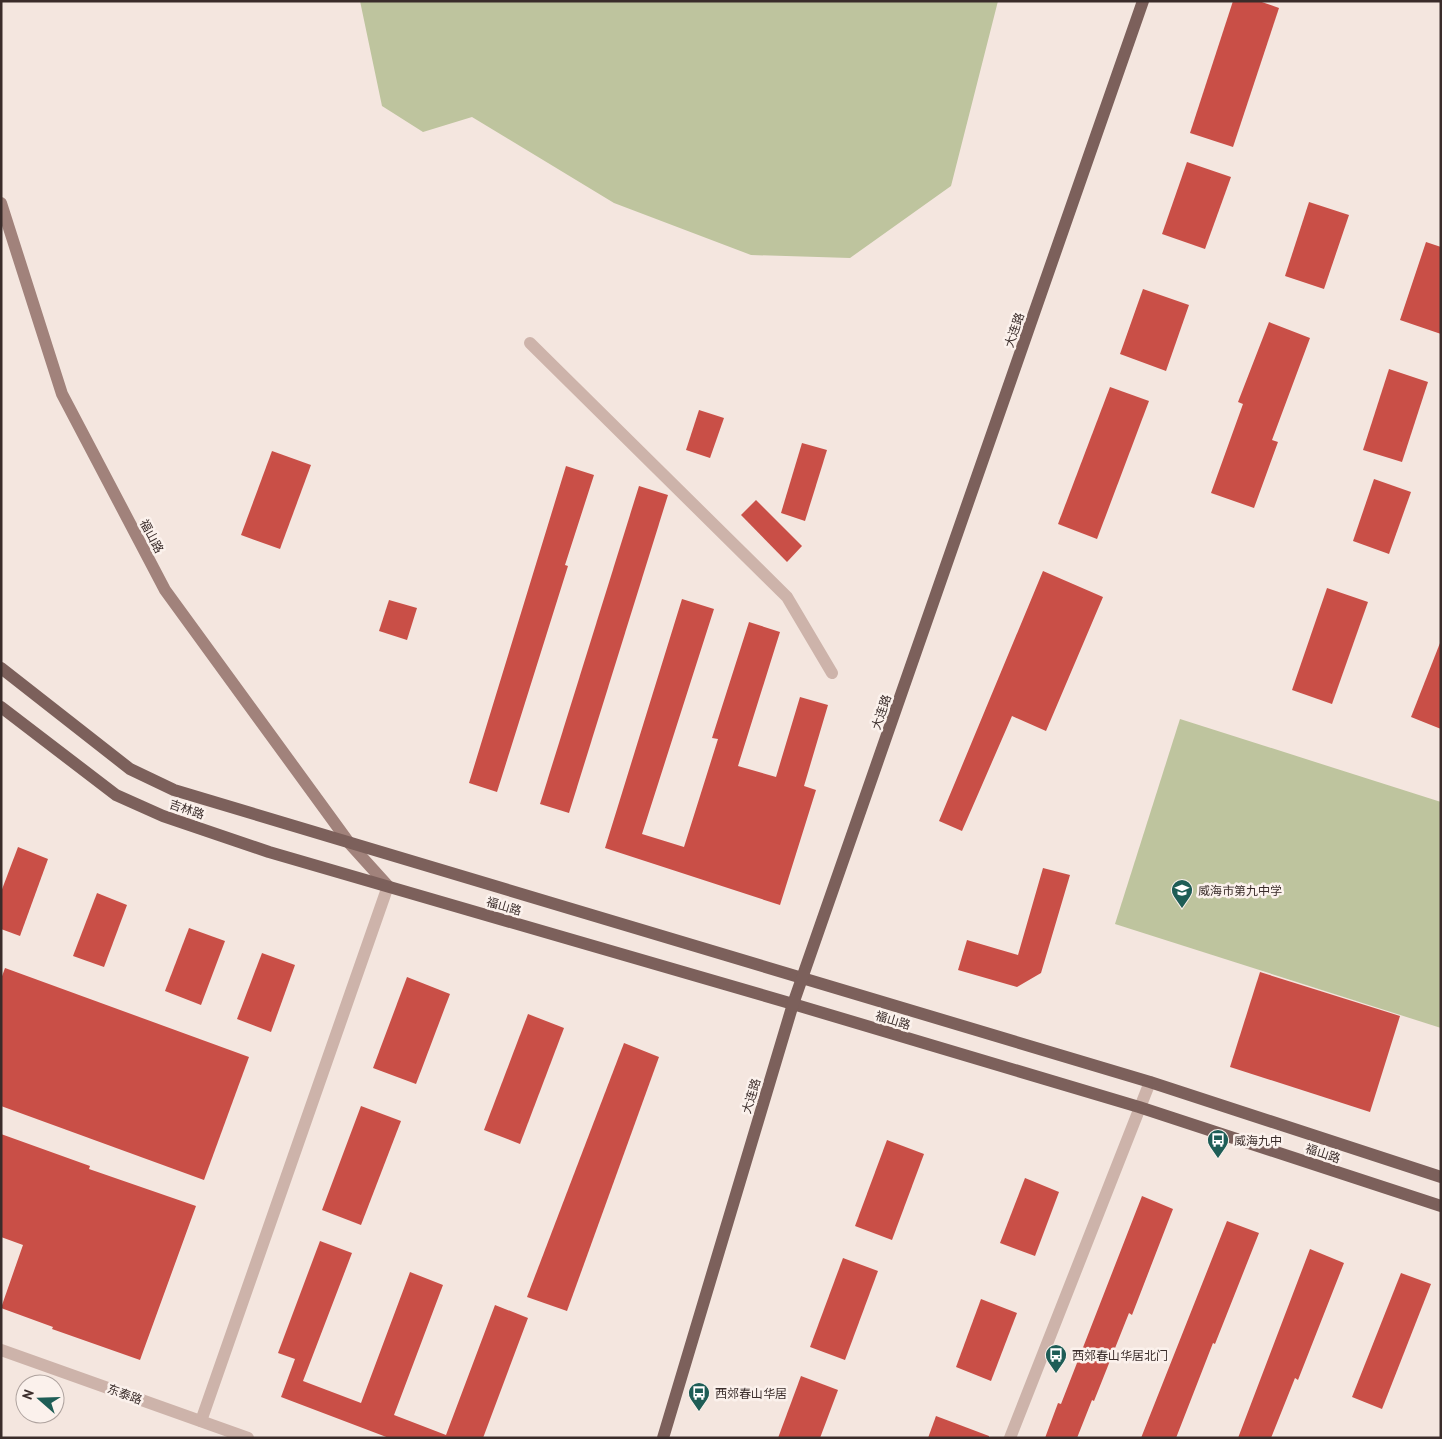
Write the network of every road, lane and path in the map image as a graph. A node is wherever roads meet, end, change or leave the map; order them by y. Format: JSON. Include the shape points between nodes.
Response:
{"nodes":[{"id":1,"x":1143,"y":1,"type":"edge"},
{"id":2,"x":1,"y":203,"type":"edge"},
{"id":3,"x":530,"y":342,"type":"dead end"},
{"id":4,"x":1,"y":668,"type":"edge"},
{"id":5,"x":832,"y":673,"type":"dead end"},
{"id":6,"x":1,"y":707,"type":"edge"},
{"id":7,"x":350,"y":844,"type":"junction"},
{"id":8,"x":388,"y":886,"type":"junction"},
{"id":9,"x":802,"y":978,"type":"junction"},
{"id":10,"x":793,"y":1004,"type":"junction"},
{"id":11,"x":1150,"y":1082,"type":"junction"},
{"id":12,"x":1139,"y":1108,"type":"junction"},
{"id":13,"x":1441,"y":1177,"type":"edge"},
{"id":14,"x":1441,"y":1206,"type":"edge"},
{"id":15,"x":1,"y":1350,"type":"edge"},
{"id":16,"x":201,"y":1421,"type":"junction"},
{"id":17,"x":248,"y":1438,"type":"edge"},
{"id":18,"x":663,"y":1438,"type":"edge"},
{"id":19,"x":1010,"y":1438,"type":"edge"}],
"edges":[{"from":1,"to":9,"type":"main road","name":"大连路"},
{"from":2,"to":7,"type":"main road","name":"福山路","via":[[62,394],[164,590]]},
{"from":3,"to":5,"type":"street","via":[[787,596]]},
{"from":4,"to":7,"type":"main road","name":"吉林路","via":[[130,769],[174,790]]},
{"from":6,"to":8,"type":"main road","name":"吉林路","via":[[116,794],[163,816],[269,852]]},
{"from":7,"to":8,"type":"main road","name":"福山路"},
{"from":7,"to":9,"type":"main road","name":"福山路"},
{"from":8,"to":10,"type":"main road","name":"福山路"},
{"from":8,"to":16,"type":"street"},
{"from":9,"to":10,"type":"main road","name":"大连路"},
{"from":9,"to":11,"type":"main road","name":"福山路"},
{"from":10,"to":12,"type":"main road","name":"福山路"},
{"from":10,"to":18,"type":"main road","name":"大连路"},
{"from":11,"to":12,"type":"street"},
{"from":11,"to":13,"type":"main road","name":"福山路"},
{"from":12,"to":14,"type":"main road","name":"福山路"},
{"from":12,"to":19,"type":"street"},
{"from":15,"to":16,"type":"street","name":"东泰路"},
{"from":16,"to":17,"type":"street","name":"东泰路"}]}
